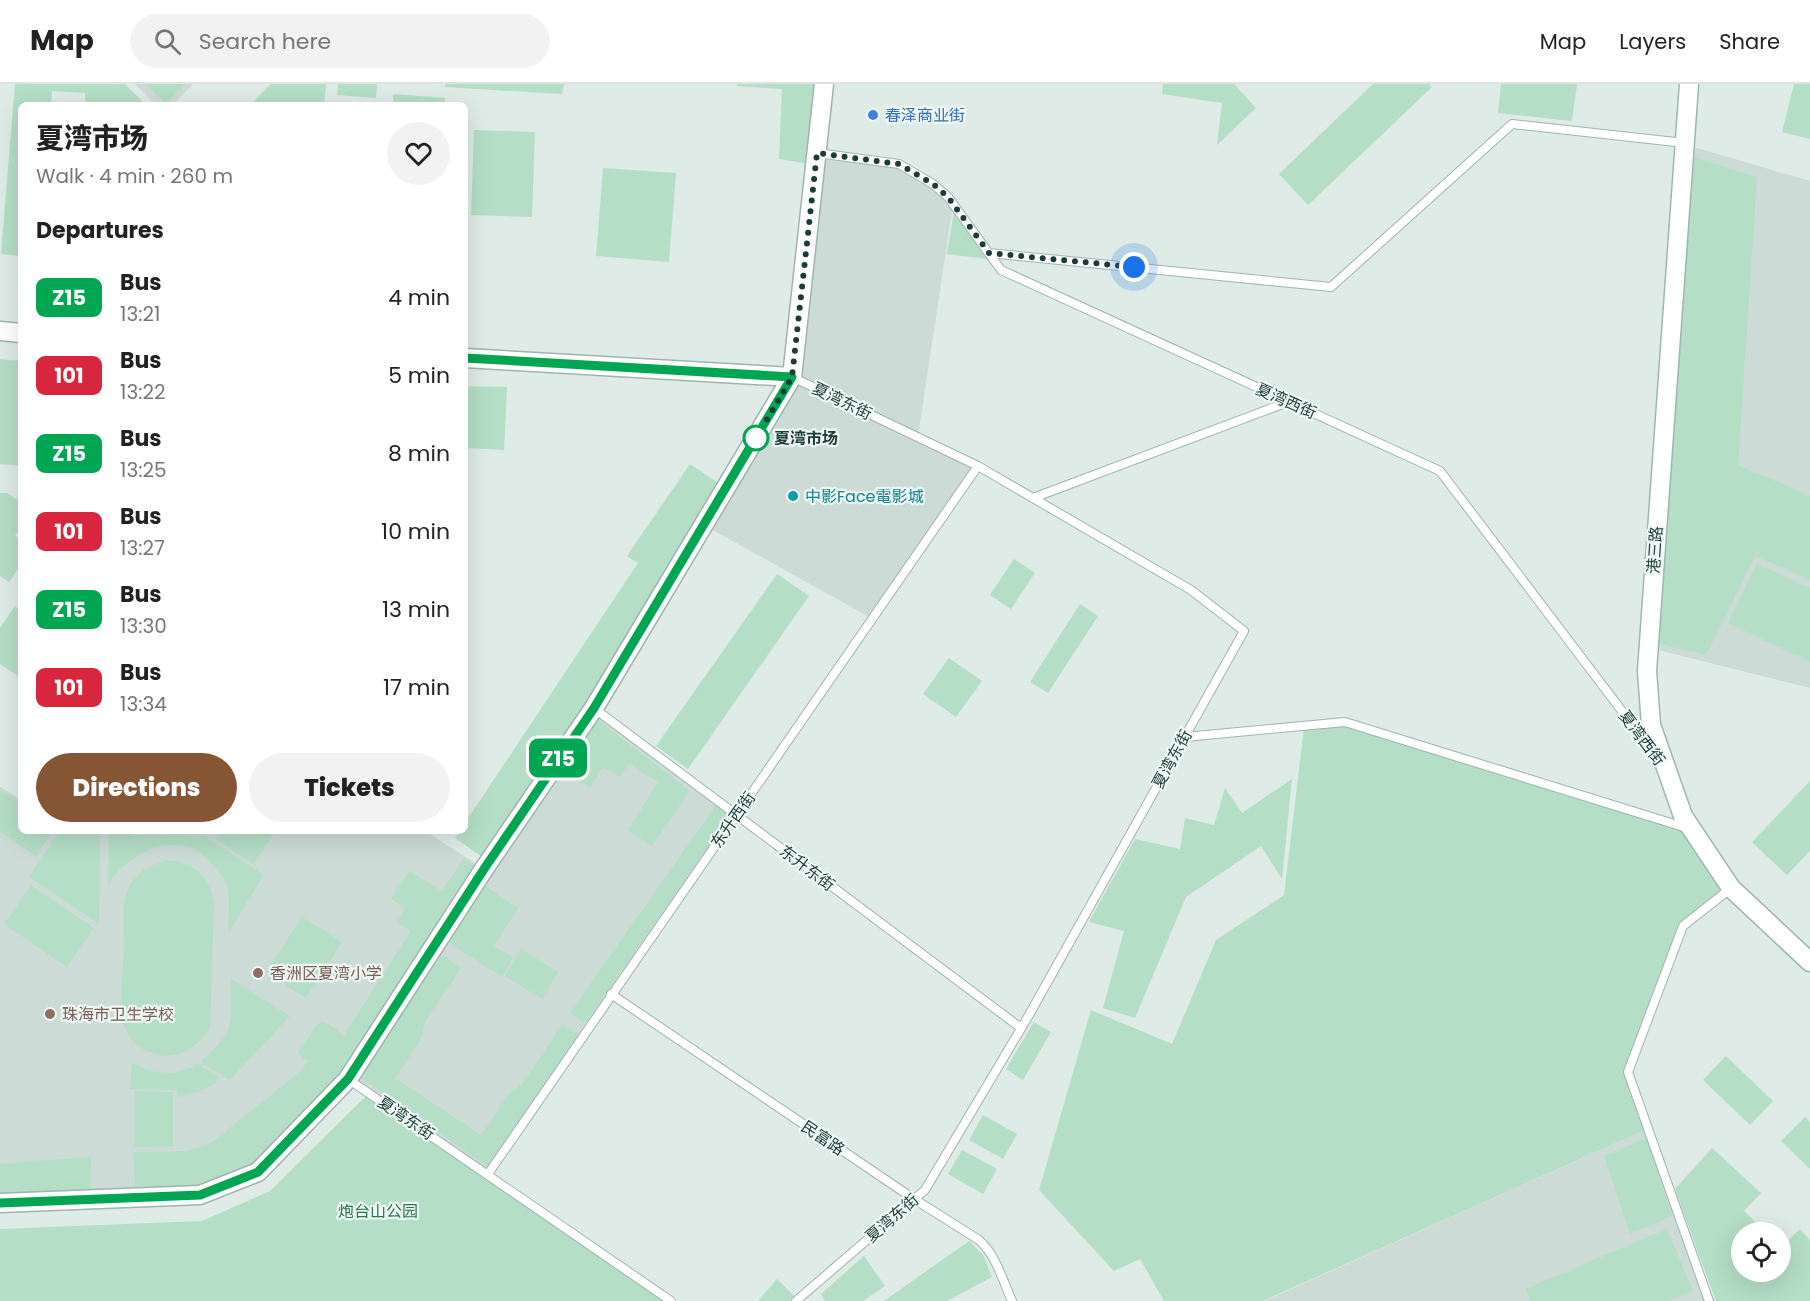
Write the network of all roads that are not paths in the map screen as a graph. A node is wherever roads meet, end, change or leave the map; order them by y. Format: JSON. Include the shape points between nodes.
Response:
{"nodes":[{"id":1,"x":824,"y":84,"type":"edge"},
{"id":2,"x":1689,"y":84,"type":"edge"},
{"id":3,"x":1685,"y":143,"type":"junction"},
{"id":4,"x":817,"y":153,"type":"junction"},
{"id":5,"x":989,"y":253,"type":"junction"},
{"id":6,"x":0,"y":332,"type":"edge"},
{"id":7,"x":18,"y":333,"type":"edge"},
{"id":8,"x":468,"y":358,"type":"edge"},
{"id":9,"x":792,"y":377,"type":"junction"},
{"id":10,"x":1288,"y":402,"type":"junction"},
{"id":11,"x":978,"y":466,"type":"junction"},
{"id":12,"x":1033,"y":498,"type":"junction"},
{"id":13,"x":594,"y":708,"type":"junction"},
{"id":14,"x":1185,"y":737,"type":"junction"},
{"id":15,"x":1667,"y":771,"type":"junction"},
{"id":16,"x":736,"y":815,"type":"junction"},
{"id":17,"x":1691,"y":829,"type":"junction"},
{"id":18,"x":1731,"y":888,"type":"junction"},
{"id":19,"x":1810,"y":962,"type":"edge"},
{"id":20,"x":611,"y":994,"type":"junction"},
{"id":21,"x":1021,"y":1028,"type":"junction"},
{"id":22,"x":348,"y":1079,"type":"junction"},
{"id":23,"x":488,"y":1174,"type":"junction"},
{"id":24,"x":914,"y":1199,"type":"junction"},
{"id":25,"x":0,"y":1203,"type":"edge"},
{"id":26,"x":671,"y":1301,"type":"edge"},
{"id":27,"x":796,"y":1301,"type":"edge"},
{"id":28,"x":1012,"y":1301,"type":"edge"},
{"id":29,"x":1709,"y":1301,"type":"edge"}],
"edges":[{"from":1,"to":4,"type":"street"},
{"from":2,"to":3,"type":"street","name":"港三路"},
{"from":3,"to":5,"type":"lane","via":[[1512,124],[1331,287]]},
{"from":3,"to":15,"type":"street","name":"港三路","via":[[1647,671],[1651,725]]},
{"from":4,"to":5,"type":"lane","name":"夏湾西街","via":[[899,164],[948,197]]},
{"from":4,"to":9,"type":"street"},
{"from":5,"to":10,"type":"lane","name":"夏湾西街","via":[[1001,270]]},
{"from":6,"to":7,"type":"street"},
{"from":8,"to":9,"type":"street"},
{"from":9,"to":11,"type":"lane","name":"夏湾东街"},
{"from":9,"to":13,"type":"street"},
{"from":10,"to":12,"type":"lane"},
{"from":10,"to":15,"type":"lane","name":"夏湾西街","via":[[1440,471]]},
{"from":11,"to":12,"type":"lane","name":"夏湾东街"},
{"from":11,"to":16,"type":"lane","name":"东升西街"},
{"from":12,"to":14,"type":"lane","name":"夏湾东街","via":[[1191,590],[1244,631]]},
{"from":13,"to":16,"type":"lane","name":"东升东街"},
{"from":13,"to":22,"type":"street","via":[[490,859]]},
{"from":14,"to":17,"type":"lane","via":[[1345,722]]},
{"from":14,"to":21,"type":"lane","name":"夏湾东街"},
{"from":15,"to":17,"type":"street","name":"港三路"},
{"from":16,"to":20,"type":"lane","name":"东升西街"},
{"from":16,"to":21,"type":"lane","name":"东升东街"},
{"from":17,"to":18,"type":"street","name":"港三路"},
{"from":18,"to":19,"type":"street","name":"港三路"},
{"from":18,"to":29,"type":"lane","via":[[1683,926],[1628,1072]]},
{"from":20,"to":23,"type":"lane","name":"东升西街"},
{"from":20,"to":24,"type":"lane","name":"民富路"},
{"from":21,"to":24,"type":"lane","name":"夏湾东街","via":[[925,1190]]},
{"from":22,"to":23,"type":"lane","name":"夏湾东街"},
{"from":22,"to":25,"type":"street","via":[[258,1172],[200,1195]]},
{"from":23,"to":26,"type":"lane","name":"夏湾东街"},
{"from":24,"to":27,"type":"lane","name":"夏湾东街"},
{"from":24,"to":28,"type":"lane","name":"民富路","via":[[987,1247]]}]}
